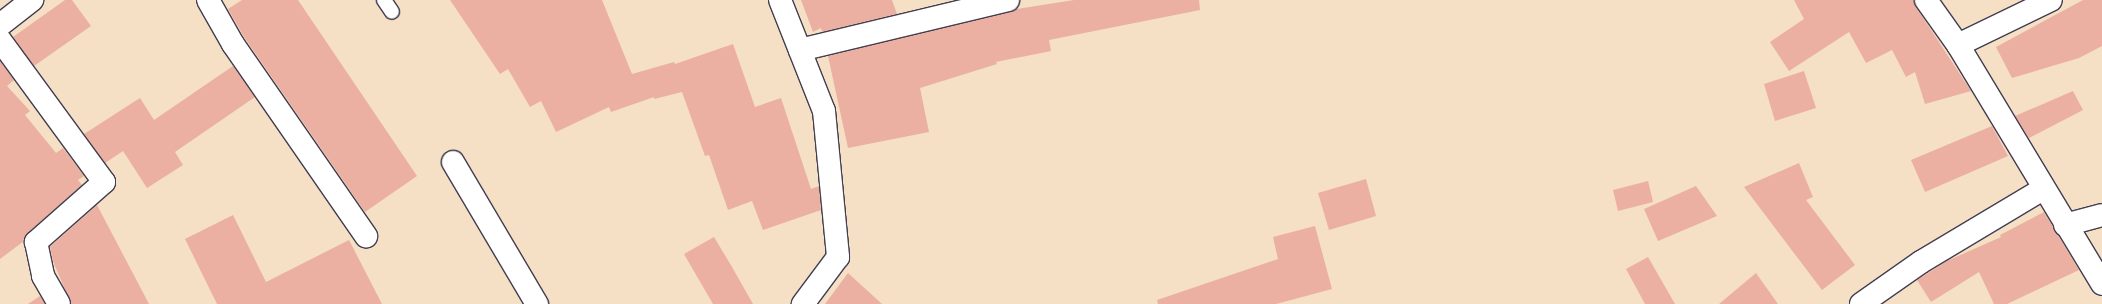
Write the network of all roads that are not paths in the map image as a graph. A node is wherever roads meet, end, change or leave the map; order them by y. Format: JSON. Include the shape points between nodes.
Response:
{"nodes":[{"id":1,"x":208,"y":0,"type":"edge"},
{"id":2,"x":384,"y":0,"type":"edge"},
{"id":3,"x":780,"y":0,"type":"edge"},
{"id":4,"x":1008,"y":0,"type":"edge"},
{"id":5,"x":1926,"y":0,"type":"edge"},
{"id":6,"x":2051,"y":0,"type":"edge"},
{"id":7,"x":20,"y":4,"type":"edge"},
{"id":8,"x":392,"y":12,"type":"dead end"},
{"id":9,"x":0,"y":25,"type":"edge"},
{"id":10,"x":0,"y":40,"type":"edge"},
{"id":11,"x":1958,"y":45,"type":"junction"},
{"id":12,"x":800,"y":50,"type":"junction"},
{"id":13,"x":453,"y":162,"type":"dead end"},
{"id":14,"x":2043,"y":189,"type":"junction"},
{"id":15,"x":2102,"y":215,"type":"edge"},
{"id":16,"x":2065,"y":225,"type":"junction"},
{"id":17,"x":366,"y":236,"type":"dead end"},
{"id":18,"x":2102,"y":284,"type":"edge"},
{"id":19,"x":59,"y":304,"type":"edge"},
{"id":20,"x":537,"y":304,"type":"edge"},
{"id":21,"x":803,"y":304,"type":"edge"},
{"id":22,"x":1860,"y":304,"type":"edge"}],
"edges":[{"from":1,"to":17,"type":"street","via":[[233,44]]},
{"from":2,"to":8,"type":"lane"},
{"from":3,"to":12,"type":"street"},
{"from":4,"to":12,"type":"street"},
{"from":5,"to":11,"type":"street"},
{"from":6,"to":11,"type":"street"},
{"from":7,"to":9,"type":"street"},
{"from":10,"to":19,"type":"street","via":[[104,182],[36,242],[43,276]]},
{"from":11,"to":14,"type":"street"},
{"from":12,"to":21,"type":"street","via":[[824,111],[838,257]]},
{"from":13,"to":20,"type":"street"},
{"from":14,"to":16,"type":"street"},
{"from":14,"to":22,"type":"street","via":[[1921,262]]},
{"from":15,"to":16,"type":"street"},
{"from":16,"to":18,"type":"street"}]}
